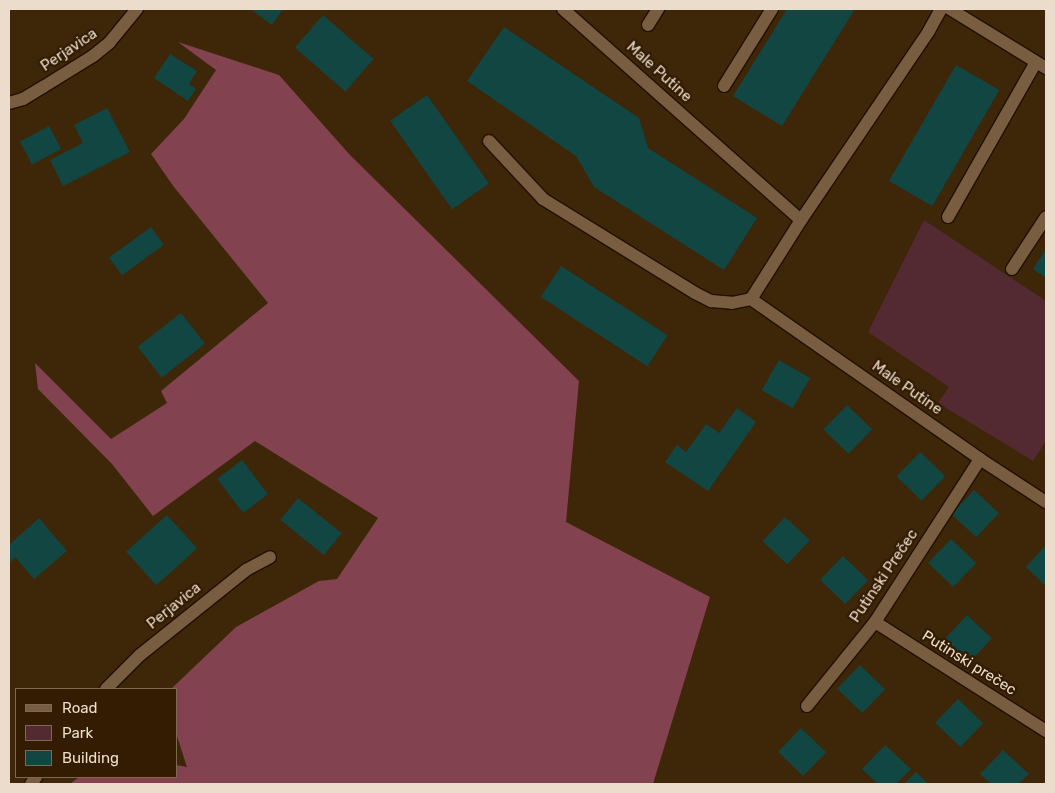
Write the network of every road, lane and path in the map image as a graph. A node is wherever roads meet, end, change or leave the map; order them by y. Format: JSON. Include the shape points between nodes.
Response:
{"nodes":[{"id":1,"x":137,"y":9,"type":"edge"},
{"id":2,"x":563,"y":9,"type":"edge"},
{"id":3,"x":658,"y":9,"type":"edge"},
{"id":4,"x":772,"y":9,"type":"edge"},
{"id":5,"x":941,"y":9,"type":"edge"},
{"id":6,"x":950,"y":9,"type":"edge"},
{"id":7,"x":648,"y":24,"type":"dead end"},
{"id":8,"x":1041,"y":65,"type":"edge"},
{"id":9,"x":724,"y":86,"type":"dead end"},
{"id":10,"x":9,"y":103,"type":"edge"},
{"id":11,"x":489,"y":141,"type":"dead end"},
{"id":12,"x":948,"y":216,"type":"dead end"},
{"id":13,"x":1046,"y":217,"type":"edge"},
{"id":14,"x":800,"y":220,"type":"junction"},
{"id":15,"x":1012,"y":269,"type":"dead end"},
{"id":16,"x":751,"y":299,"type":"junction"},
{"id":17,"x":980,"y":459,"type":"junction"},
{"id":18,"x":1046,"y":502,"type":"edge"},
{"id":19,"x":270,"y":558,"type":"dead end"},
{"id":20,"x":875,"y":622,"type":"junction"},
{"id":21,"x":107,"y":688,"type":"edge"},
{"id":22,"x":807,"y":706,"type":"dead end"},
{"id":23,"x":1046,"y":731,"type":"edge"}],
"edges":[{"from":1,"to":10,"type":"street","name":"Perjavica","via":[[109,43],[93,56],[23,99]]},
{"from":2,"to":14,"type":"street","name":"Male Putine"},
{"from":3,"to":7,"type":"street"},
{"from":4,"to":9,"type":"street"},
{"from":5,"to":14,"type":"street","via":[[924,40]]},
{"from":6,"to":8,"type":"street"},
{"from":8,"to":12,"type":"street"},
{"from":11,"to":16,"type":"street","via":[[543,198],[695,293],[711,301],[732,303]]},
{"from":13,"to":15,"type":"street"},
{"from":14,"to":16,"type":"street"},
{"from":16,"to":17,"type":"street","name":"Male Putine"},
{"from":17,"to":18,"type":"street","name":"Male Putine"},
{"from":17,"to":20,"type":"street","name":"Putinski Prečec"},
{"from":19,"to":21,"type":"street","name":"Perjavica","via":[[246,570],[140,655]]},
{"from":20,"to":22,"type":"street","name":"Putinski Prečec"},
{"from":20,"to":23,"type":"street","name":"Putinski prečec"}]}
